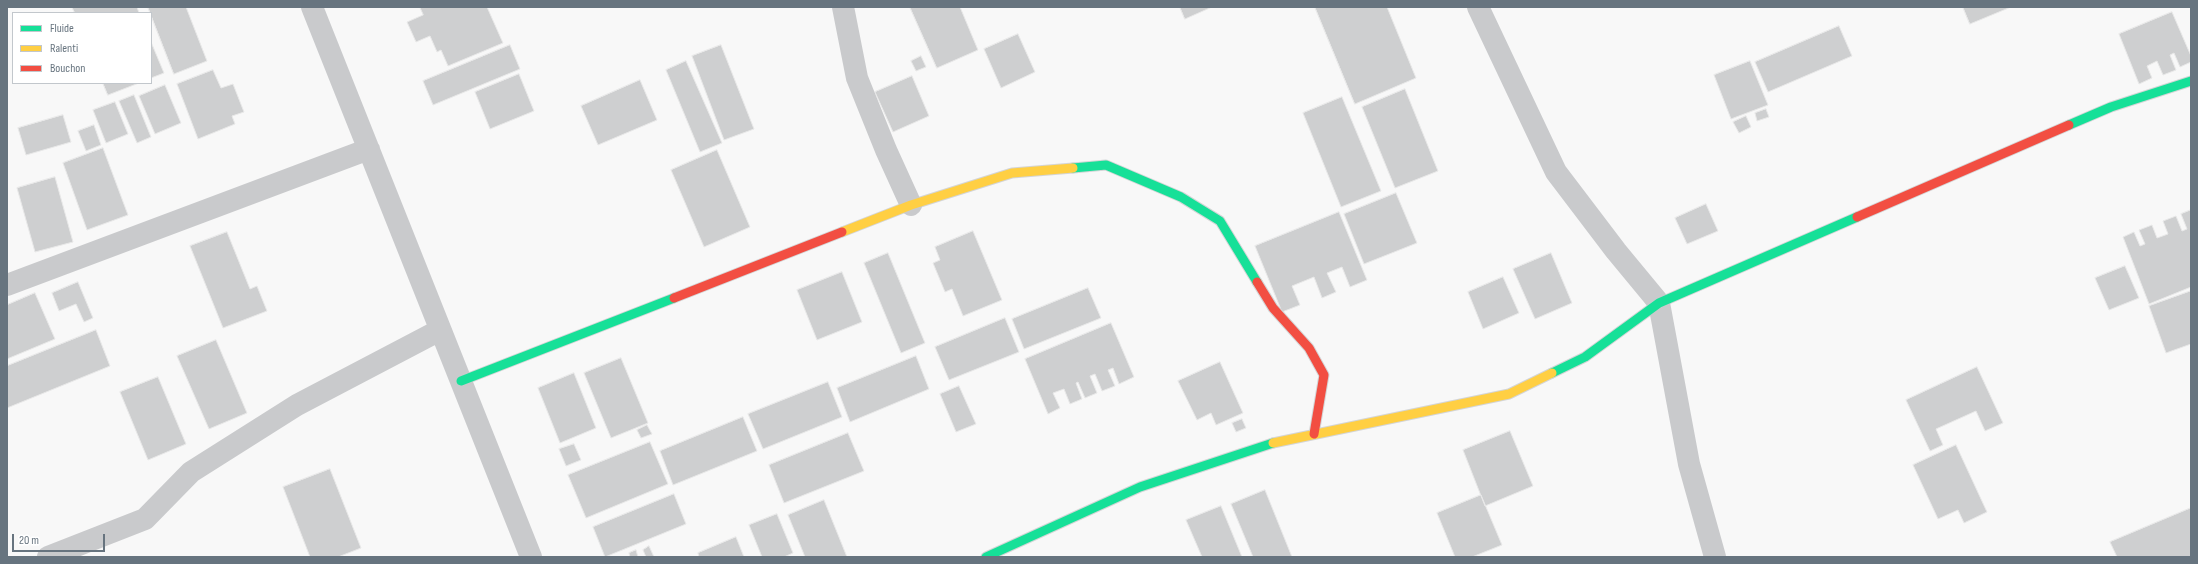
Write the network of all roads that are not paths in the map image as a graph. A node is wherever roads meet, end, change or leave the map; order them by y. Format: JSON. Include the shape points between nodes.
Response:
{"nodes":[{"id":1,"x":312,"y":7,"type":"edge"},
{"id":2,"x":843,"y":7,"type":"edge"},
{"id":3,"x":1478,"y":7,"type":"edge"},
{"id":4,"x":2191,"y":81,"type":"edge"},
{"id":5,"x":369,"y":149,"type":"junction"},
{"id":6,"x":911,"y":205,"type":"junction"},
{"id":7,"x":7,"y":285,"type":"edge"},
{"id":8,"x":1659,"y":303,"type":"junction"},
{"id":9,"x":440,"y":330,"type":"junction"},
{"id":10,"x":460,"y":381,"type":"junction"},
{"id":11,"x":1314,"y":434,"type":"junction"},
{"id":12,"x":48,"y":557,"type":"edge"},
{"id":13,"x":531,"y":557,"type":"edge"},
{"id":14,"x":986,"y":557,"type":"edge"},
{"id":15,"x":1715,"y":557,"type":"edge"}],
"edges":[{"from":1,"to":5,"type":"street"},
{"from":2,"to":6,"type":"street","via":[[857,78]]},
{"from":3,"to":8,"type":"street","via":[[1556,172],[1616,252]]},
{"from":4,"to":8,"type":"street","via":[[2111,107]]},
{"from":5,"to":7,"type":"street"},
{"from":5,"to":9,"type":"street"},
{"from":6,"to":10,"type":"street"},
{"from":6,"to":11,"type":"street","via":[[1012,172],[1106,165],[1181,197],[1220,221],[1273,308],[1309,348],[1324,375]]},
{"from":8,"to":11,"type":"street","via":[[1585,357],[1509,394]]},
{"from":8,"to":15,"type":"street","via":[[1689,464]]},
{"from":9,"to":10,"type":"street"},
{"from":9,"to":12,"type":"street","via":[[296,405],[191,472],[145,519]]},
{"from":10,"to":13,"type":"street"},
{"from":11,"to":14,"type":"street","via":[[1271,443],[1140,487]]}]}
